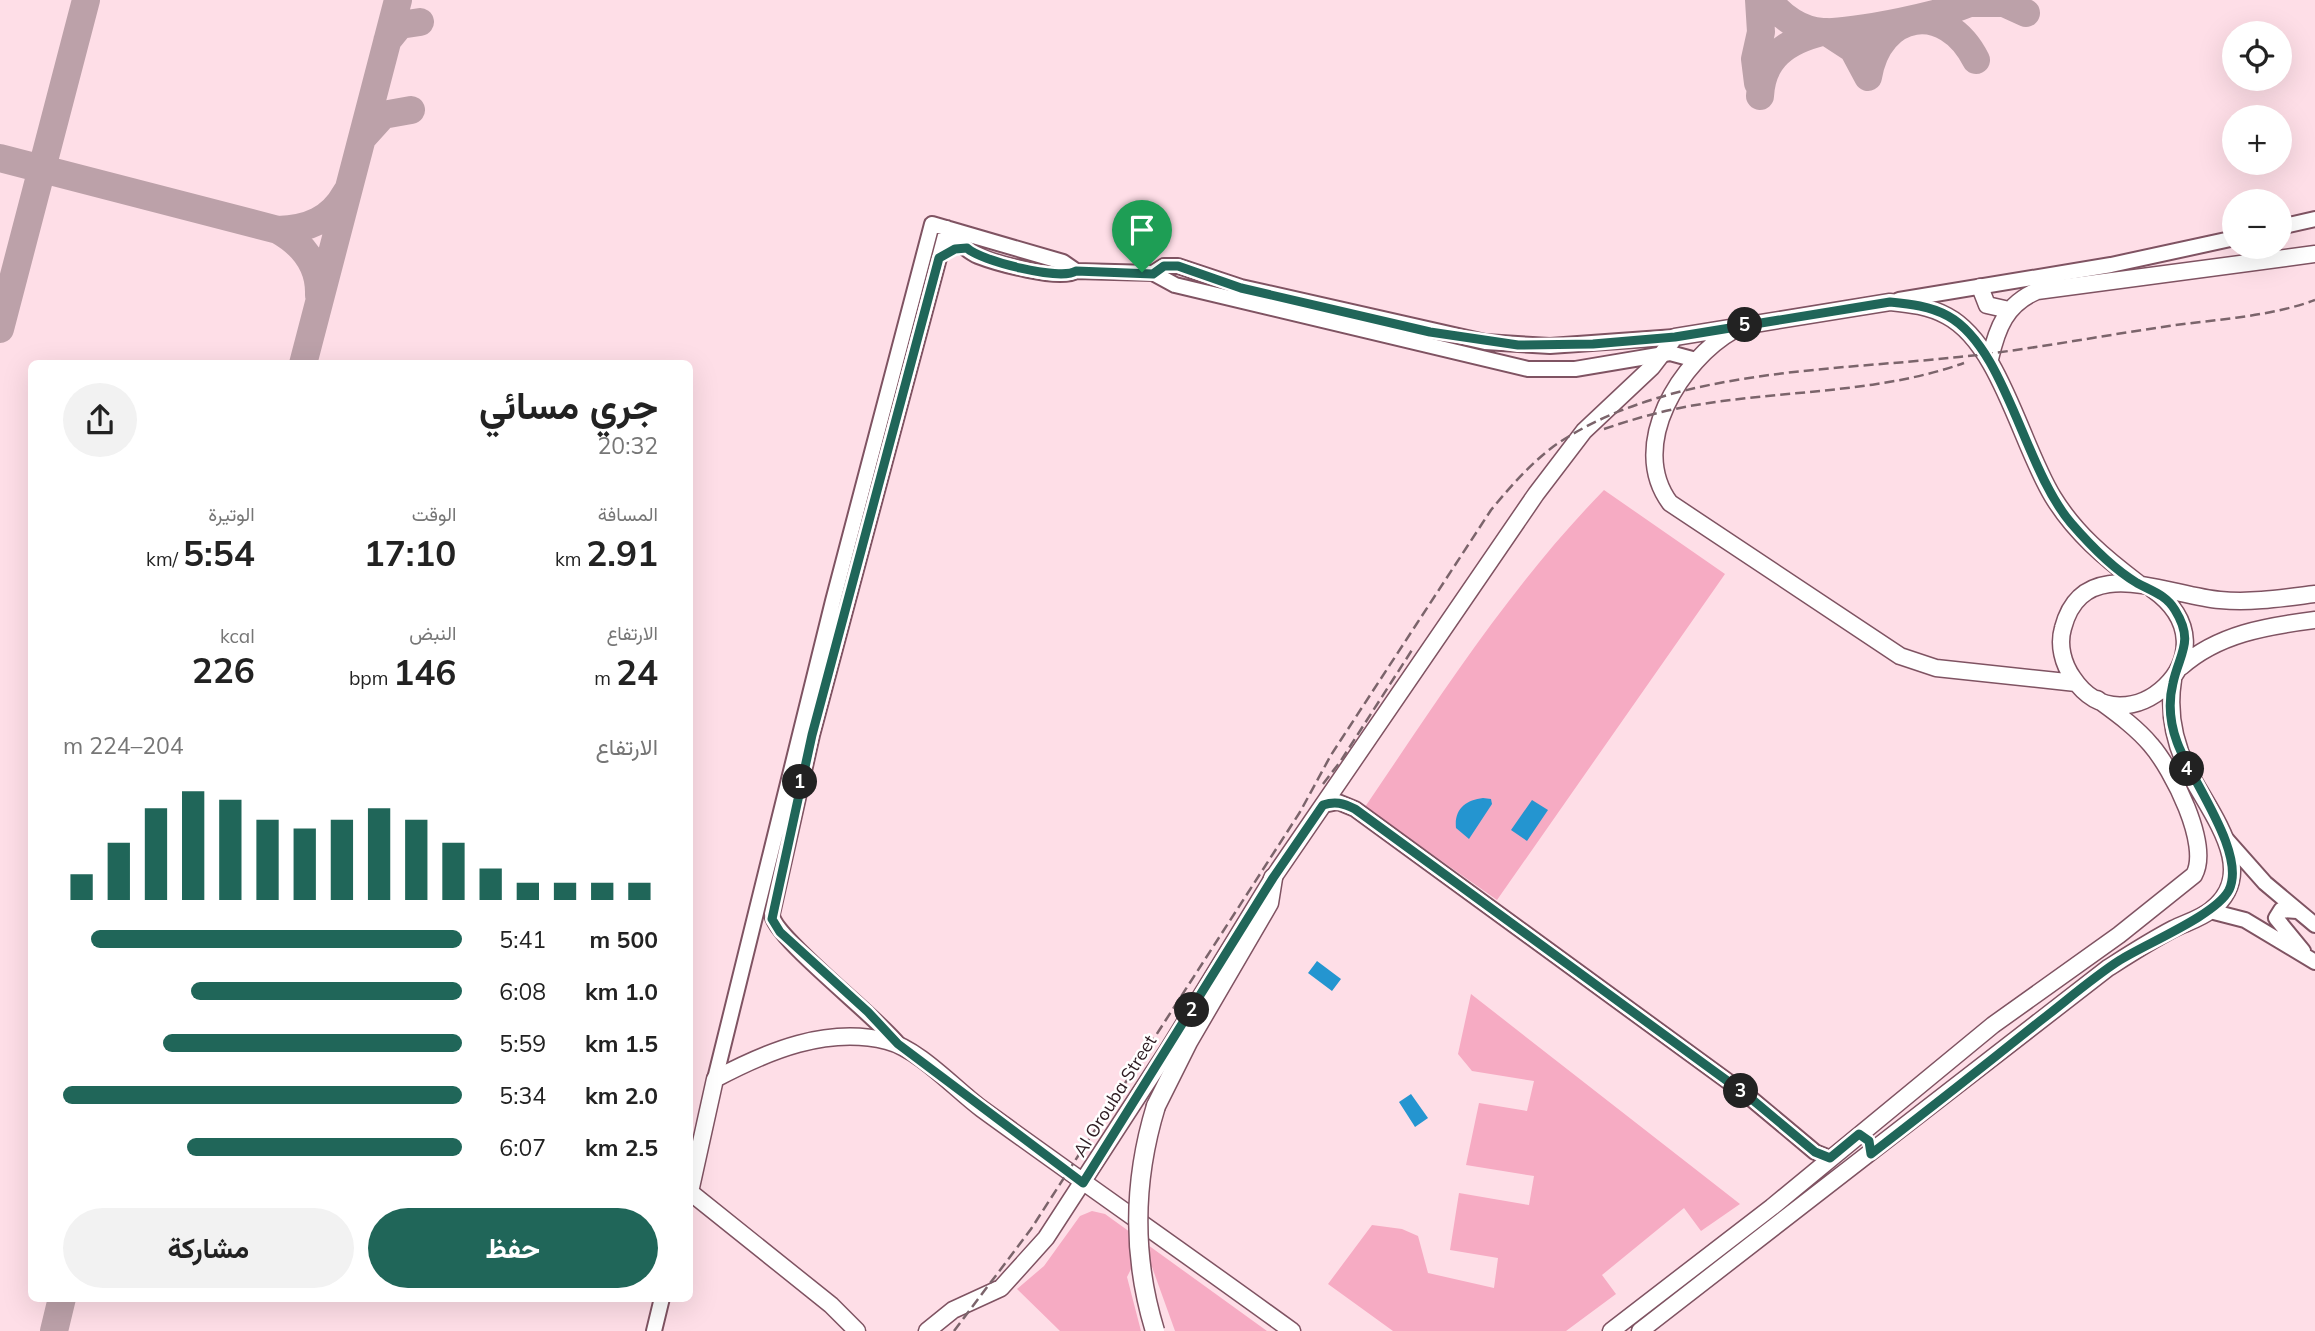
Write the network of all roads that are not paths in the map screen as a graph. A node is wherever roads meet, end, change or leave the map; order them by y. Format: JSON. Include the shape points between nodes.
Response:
{"nodes":[{"id":1,"x":2315,"y":219,"type":"edge"},
{"id":2,"x":2292,"y":224,"type":"edge"},
{"id":3,"x":946,"y":232,"type":"junction"},
{"id":4,"x":2222,"y":240,"type":"edge"},
{"id":5,"x":967,"y":248,"type":"junction"},
{"id":6,"x":2315,"y":254,"type":"edge"},
{"id":7,"x":939,"y":258,"type":"junction"},
{"id":8,"x":1076,"y":271,"type":"junction"},
{"id":9,"x":1153,"y":274,"type":"junction"},
{"id":10,"x":1980,"y":287,"type":"junction"},
{"id":11,"x":1890,"y":302,"type":"junction"},
{"id":12,"x":2009,"y":310,"type":"junction"},
{"id":13,"x":1742,"y":326,"type":"junction"},
{"id":14,"x":1675,"y":337,"type":"junction"},
{"id":15,"x":1662,"y":354,"type":"junction"},
{"id":16,"x":1990,"y":359,"type":"junction"},
{"id":17,"x":1696,"y":360,"type":"junction"},
{"id":18,"x":865,"y":504,"type":"junction"},
{"id":19,"x":2145,"y":586,"type":"junction"},
{"id":20,"x":2315,"y":594,"type":"edge"},
{"id":21,"x":2315,"y":620,"type":"edge"},
{"id":22,"x":2177,"y":673,"type":"junction"},
{"id":23,"x":2076,"y":683,"type":"junction"},
{"id":24,"x":2097,"y":699,"type":"junction"},
{"id":25,"x":1323,"y":805,"type":"junction"},
{"id":26,"x":2225,"y":837,"type":"junction"},
{"id":27,"x":775,"y":862,"type":"junction"},
{"id":28,"x":1273,"y":878,"type":"junction"},
{"id":29,"x":2210,"y":911,"type":"junction"},
{"id":30,"x":2297,"y":911,"type":"junction"},
{"id":31,"x":772,"y":919,"type":"junction"},
{"id":32,"x":755,"y":921,"type":"junction"},
{"id":33,"x":2315,"y":925,"type":"edge"},
{"id":34,"x":2311,"y":960,"type":"edge"},
{"id":35,"x":898,"y":1044,"type":"junction"},
{"id":36,"x":715,"y":1079,"type":"junction"},
{"id":37,"x":1886,"y":1111,"type":"junction"},
{"id":38,"x":1901,"y":1131,"type":"junction"},
{"id":39,"x":1859,"y":1134,"type":"junction"},
{"id":40,"x":1871,"y":1154,"type":"junction"},
{"id":41,"x":1830,"y":1158,"type":"junction"},
{"id":42,"x":693,"y":1179,"type":"edge"},
{"id":43,"x":1083,"y":1183,"type":"junction"},
{"id":44,"x":693,"y":1195,"type":"edge"},
{"id":45,"x":662,"y":1302,"type":"edge"},
{"id":46,"x":654,"y":1331,"type":"edge"},
{"id":47,"x":857,"y":1331,"type":"edge"},
{"id":48,"x":927,"y":1331,"type":"edge"},
{"id":49,"x":1155,"y":1331,"type":"edge"},
{"id":50,"x":1292,"y":1331,"type":"edge"},
{"id":51,"x":1611,"y":1331,"type":"edge"},
{"id":52,"x":1640,"y":1331,"type":"edge"}],
"edges":[{"from":1,"to":2,"type":"street"},
{"from":3,"to":5,"type":"street"},
{"from":3,"to":7,"type":"street"},
{"from":3,"to":8,"type":"street","via":[[1063,262]]},
{"from":3,"to":18,"type":"street","via":[[930,232]]},
{"from":4,"to":10,"type":"street"},
{"from":5,"to":7,"type":"street"},
{"from":5,"to":8,"type":"street","via":[[977,256],[1023,268],[1064,276]]},
{"from":6,"to":12,"type":"main road","via":[[2037,291]]},
{"from":7,"to":18,"type":"street"},
{"from":8,"to":9,"type":"street"},
{"from":9,"to":14,"type":"street","via":[[1164,266],[1178,266],[1241,288],[1485,342],[1550,346]]},
{"from":9,"to":15,"type":"street","via":[[1175,285],[1528,369],[1576,369]]},
{"from":10,"to":11,"type":"street"},
{"from":10,"to":12,"type":"main road","via":[[1987,305]]},
{"from":11,"to":13,"type":"main road"},
{"from":11,"to":16,"type":"main road","via":[[1945,315],[1972,335]]},
{"from":12,"to":16,"type":"main road"},
{"from":13,"to":14,"type":"main road"},
{"from":13,"to":17,"type":"main road","via":[[1716,340]]},
{"from":14,"to":15,"type":"main road","name":"Al Orouba Street"},
{"from":15,"to":17,"type":"street"},
{"from":15,"to":25,"type":"main road","name":"Al Orouba Street","via":[[1584,431],[1536,494]]},
{"from":16,"to":19,"type":"main road","via":[[2053,496],[2082,535]]},
{"from":17,"to":23,"type":"main road","via":[[1673,394],[1654,453],[1657,482],[1681,513],[1873,641],[1914,663]]},
{"from":18,"to":27,"type":"street"},
{"from":19,"to":20,"type":"main road","via":[[2241,601]]},
{"from":19,"to":22,"type":"main road","via":[[2174,608],[2181,622],[2185,644]]},
{"from":19,"to":23,"type":"main road","via":[[2110,582],[2084,594],[2070,611],[2061,644],[2065,665]]},
{"from":21,"to":22,"type":"main road","via":[[2226,639],[2202,650]]},
{"from":22,"to":24,"type":"main road","via":[[2154,696],[2130,705]]},
{"from":22,"to":26,"type":"main road","via":[[2170,708],[2176,739],[2186,767]]},
{"from":23,"to":24,"type":"main road"},
{"from":24,"to":37,"type":"main road","via":[[2133,727],[2164,763],[2198,841],[2198,868],[2181,888],[1993,1025]]},
{"from":25,"to":28,"type":"main road","name":"Al Orouba Street"},
{"from":25,"to":41,"type":"street","via":[[1338,802],[1355,809],[1748,1096],[1815,1152]]},
{"from":26,"to":29,"type":"main road","via":[[2233,880]]},
{"from":26,"to":30,"type":"street"},
{"from":27,"to":31,"type":"street"},
{"from":27,"to":32,"type":"street"},
{"from":28,"to":43,"type":"main road","name":"Al Orouba Street"},
{"from":28,"to":49,"type":"main road","bridge":true,"via":[[1269,903],[1156,1106],[1142,1163],[1137,1221],[1142,1279]]},
{"from":29,"to":34,"type":"street","via":[[2245,920]]},
{"from":29,"to":38,"type":"main road","via":[[2108,968]]},
{"from":30,"to":33,"type":"street"},
{"from":30,"to":34,"type":"street","via":[[2281,910],[2276,918]]},
{"from":31,"to":32,"type":"street"},
{"from":31,"to":35,"type":"street","via":[[780,932]]},
{"from":32,"to":36,"type":"street"},
{"from":35,"to":36,"type":"main road","via":[[856,1037],[811,1040],[756,1058]]},
{"from":35,"to":43,"type":"main road"},
{"from":36,"to":42,"type":"main road"},
{"from":37,"to":38,"type":"main road","via":[[1890,1123]]},
{"from":37,"to":39,"type":"main road"},
{"from":38,"to":40,"type":"main road"},
{"from":39,"to":40,"type":"main road","via":[[1869,1141]]},
{"from":39,"to":41,"type":"main road"},
{"from":40,"to":52,"type":"main road"},
{"from":41,"to":51,"type":"main road"},
{"from":43,"to":48,"type":"main road","name":"Al Orouba Street","via":[[1012,1279],[980,1300],[953,1310]]},
{"from":43,"to":50,"type":"main road"},
{"from":44,"to":47,"type":"main road"},
{"from":45,"to":46,"type":"street"}]}
